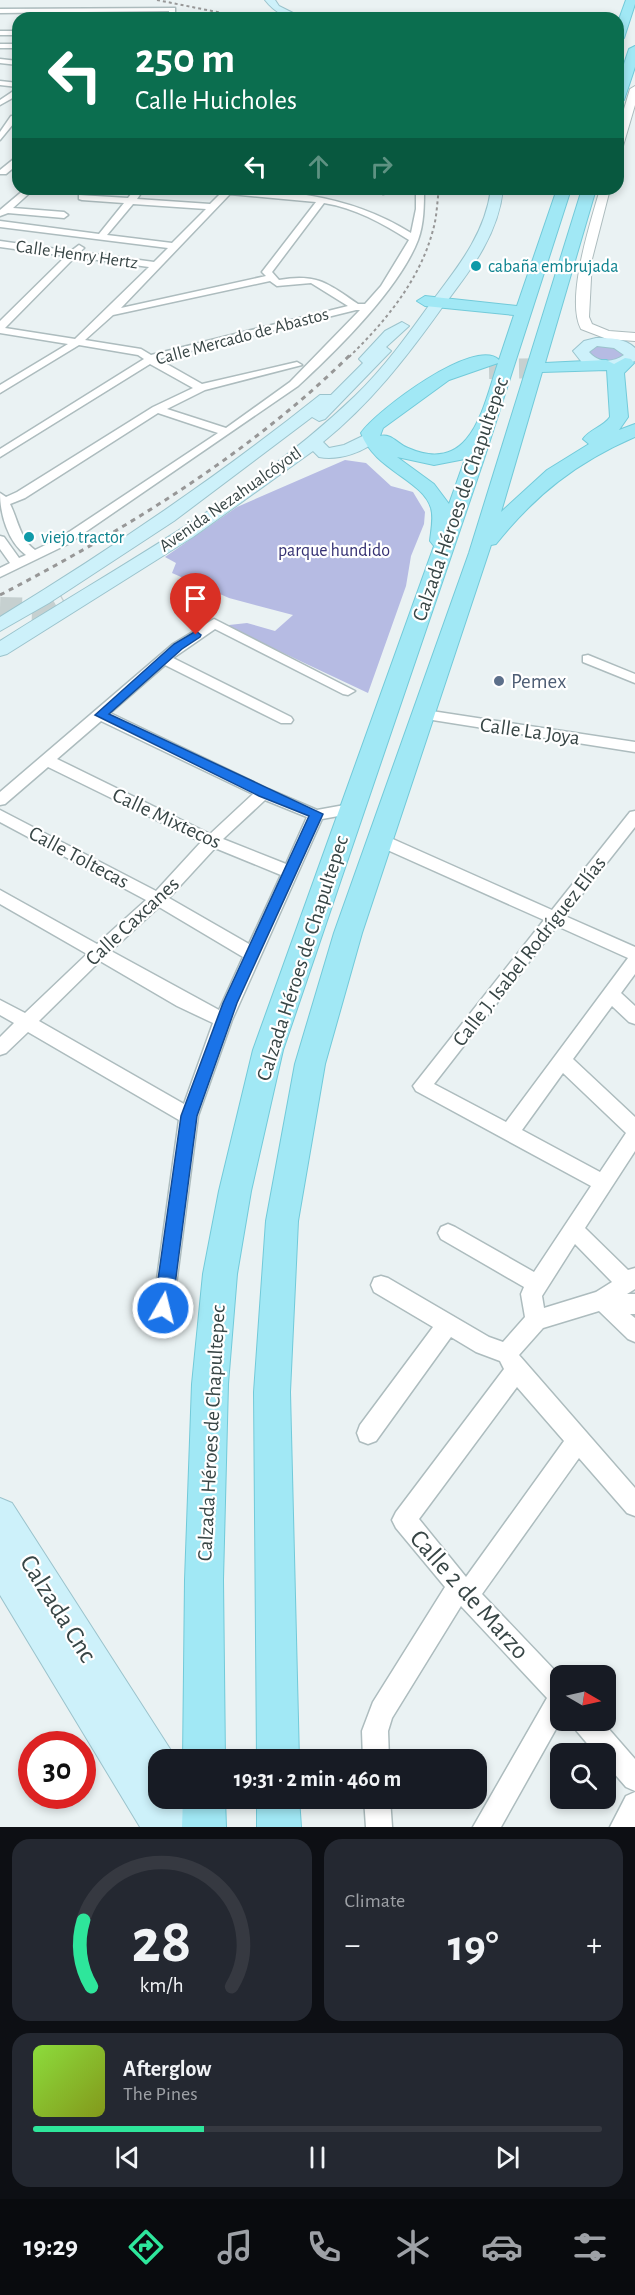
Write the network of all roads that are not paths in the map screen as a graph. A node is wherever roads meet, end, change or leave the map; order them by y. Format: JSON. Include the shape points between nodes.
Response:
{"nodes":[{"id":1,"x":270,"y":0,"type":"edge"},
{"id":2,"x":631,"y":1,"type":"edge"},
{"id":3,"x":96,"y":10,"type":"joint"},
{"id":4,"x":0,"y":11,"type":"edge"},
{"id":5,"x":19,"y":12,"type":"edge"},
{"id":6,"x":76,"y":12,"type":"edge"},
{"id":7,"x":173,"y":12,"type":"edge"},
{"id":8,"x":285,"y":12,"type":"edge"},
{"id":9,"x":624,"y":21,"type":"edge"},
{"id":10,"x":635,"y":49,"type":"edge"},
{"id":11,"x":624,"y":82,"type":"edge"},
{"id":12,"x":635,"y":89,"type":"edge"},
{"id":13,"x":12,"y":123,"type":"edge"},
{"id":14,"x":624,"y":126,"type":"edge"},
{"id":15,"x":2,"y":136,"type":"edge"},
{"id":16,"x":23,"y":195,"type":"edge"},
{"id":17,"x":83,"y":195,"type":"edge"},
{"id":18,"x":136,"y":195,"type":"edge"},
{"id":19,"x":224,"y":195,"type":"edge"},
{"id":20,"x":303,"y":195,"type":"edge"},
{"id":21,"x":420,"y":195,"type":"edge"},
{"id":22,"x":486,"y":195,"type":"edge"},
{"id":23,"x":496,"y":195,"type":"edge"},
{"id":24,"x":562,"y":195,"type":"edge"},
{"id":25,"x":587,"y":195,"type":"edge"},
{"id":26,"x":603,"y":195,"type":"edge"},
{"id":27,"x":132,"y":201,"type":"junction"},
{"id":28,"x":321,"y":201,"type":"junction"},
{"id":29,"x":73,"y":206,"type":"junction"},
{"id":30,"x":212,"y":207,"type":"junction"},
{"id":31,"x":3,"y":213,"type":"edge"},
{"id":32,"x":0,"y":224,"type":"edge"},
{"id":33,"x":49,"y":230,"type":"junction"},
{"id":34,"x":89,"y":235,"type":"junction"},
{"id":35,"x":101,"y":237,"type":"junction"},
{"id":36,"x":414,"y":239,"type":"junction"},
{"id":37,"x":590,"y":243,"type":"junction"},
{"id":38,"x":0,"y":244,"type":"edge"},
{"id":39,"x":173,"y":246,"type":"junction"},
{"id":40,"x":74,"y":254,"type":"junction"},
{"id":41,"x":154,"y":265,"type":"junction"},
{"id":42,"x":564,"y":265,"type":"junction"},
{"id":43,"x":274,"y":280,"type":"junction"},
{"id":44,"x":434,"y":299,"type":"junction"},
{"id":45,"x":361,"y":307,"type":"junction"},
{"id":46,"x":524,"y":309,"type":"junction"},
{"id":47,"x":107,"y":316,"type":"junction"},
{"id":48,"x":429,"y":318,"type":"junction"},
{"id":49,"x":407,"y":321,"type":"junction"},
{"id":50,"x":0,"y":328,"type":"edge"},
{"id":51,"x":635,"y":337,"type":"edge"},
{"id":52,"x":613,"y":341,"type":"junction"},
{"id":53,"x":76,"y":343,"type":"junction"},
{"id":54,"x":635,"y":343,"type":"edge"},
{"id":55,"x":583,"y":347,"type":"junction"},
{"id":56,"x":151,"y":358,"type":"junction"},
{"id":57,"x":630,"y":360,"type":"edge"},
{"id":58,"x":297,"y":365,"type":"dead end"},
{"id":59,"x":606,"y":365,"type":"junction"},
{"id":60,"x":201,"y":388,"type":"junction"},
{"id":61,"x":0,"y":390,"type":"edge"},
{"id":62,"x":158,"y":409,"type":"junction"},
{"id":63,"x":635,"y":430,"type":"edge"},
{"id":64,"x":484,"y":431,"type":"junction"},
{"id":65,"x":227,"y":432,"type":"junction"},
{"id":66,"x":371,"y":437,"type":"junction"},
{"id":67,"x":313,"y":442,"type":"junction"},
{"id":68,"x":0,"y":454,"type":"edge"},
{"id":69,"x":548,"y":476,"type":"junction"},
{"id":70,"x":2,"y":500,"type":"edge"},
{"id":71,"x":0,"y":540,"type":"edge"},
{"id":72,"x":479,"y":553,"type":"junction"},
{"id":73,"x":35,"y":556,"type":"junction"},
{"id":74,"x":17,"y":564,"type":"junction"},
{"id":75,"x":438,"y":568,"type":"junction"},
{"id":76,"x":0,"y":573,"type":"edge"},
{"id":77,"x":61,"y":595,"type":"tunnel mouth"},
{"id":78,"x":17,"y":614,"type":"junction"},
{"id":79,"x":42,"y":623,"type":"junction"},
{"id":80,"x":0,"y":625,"type":"edge"},
{"id":81,"x":0,"y":634,"type":"edge"},
{"id":82,"x":0,"y":650,"type":"edge"},
{"id":83,"x":588,"y":658,"type":"dead end"},
{"id":84,"x":164,"y":659,"type":"junction"},
{"id":85,"x":635,"y":679,"type":"edge"},
{"id":86,"x":348,"y":691,"type":"dead end"},
{"id":87,"x":101,"y":715,"type":"junction"},
{"id":88,"x":425,"y":715,"type":"junction"},
{"id":89,"x":286,"y":720,"type":"dead end"},
{"id":90,"x":635,"y":747,"type":"edge"},
{"id":91,"x":45,"y":760,"type":"junction"},
{"id":92,"x":263,"y":793,"type":"junction"},
{"id":93,"x":0,"y":800,"type":"edge"},
{"id":94,"x":350,"y":809,"type":"junction"},
{"id":95,"x":316,"y":814,"type":"junction"},
{"id":96,"x":0,"y":815,"type":"edge"},
{"id":97,"x":635,"y":816,"type":"edge"},
{"id":98,"x":380,"y":840,"type":"junction"},
{"id":99,"x":212,"y":841,"type":"junction"},
{"id":100,"x":290,"y":872,"type":"junction"},
{"id":101,"x":0,"y":896,"type":"edge"},
{"id":102,"x":158,"y":899,"type":"junction"},
{"id":103,"x":557,"y":917,"type":"junction"},
{"id":104,"x":98,"y":953,"type":"junction"},
{"id":105,"x":251,"y":953,"type":"junction"},
{"id":106,"x":635,"y":954,"type":"edge"},
{"id":107,"x":635,"y":961,"type":"edge"},
{"id":108,"x":611,"y":994,"type":"junction"},
{"id":109,"x":0,"y":1007,"type":"edge"},
{"id":110,"x":635,"y":1017,"type":"edge"},
{"id":111,"x":223,"y":1020,"type":"junction"},
{"id":112,"x":27,"y":1021,"type":"junction"},
{"id":113,"x":0,"y":1048,"type":"edge"},
{"id":114,"x":561,"y":1059,"type":"junction"},
{"id":115,"x":189,"y":1116,"type":"junction"},
{"id":116,"x":635,"y":1129,"type":"edge"},
{"id":117,"x":509,"y":1133,"type":"junction"},
{"id":118,"x":635,"y":1135,"type":"edge"},
{"id":119,"x":602,"y":1183,"type":"junction"},
{"id":120,"x":574,"y":1230,"type":"junction"},
{"id":121,"x":448,"y":1233,"type":"dead end"},
{"id":122,"x":631,"y":1280,"type":"edge"},
{"id":123,"x":537,"y":1284,"type":"junction"},
{"id":124,"x":381,"y":1285,"type":"dead end"},
{"id":125,"x":604,"y":1302,"type":"junction"},
{"id":126,"x":635,"y":1304,"type":"edge"},
{"id":127,"x":163,"y":1308,"type":"dead end"},
{"id":128,"x":536,"y":1320,"type":"junction"},
{"id":129,"x":447,"y":1325,"type":"junction"},
{"id":130,"x":635,"y":1332,"type":"edge"},
{"id":131,"x":517,"y":1369,"type":"junction"},
{"id":132,"x":368,"y":1433,"type":"dead end"},
{"id":133,"x":578,"y":1440,"type":"junction"},
{"id":134,"x":635,"y":1505,"type":"edge"},
{"id":135,"x":0,"y":1515,"type":"edge"},
{"id":136,"x":0,"y":1563,"type":"edge"},
{"id":137,"x":463,"y":1591,"type":"junction"},
{"id":138,"x":550,"y":1684,"type":"edge"},
{"id":139,"x":550,"y":1715,"type":"edge"},
{"id":140,"x":594,"y":1731,"type":"edge"},
{"id":141,"x":149,"y":1749,"type":"edge"},
{"id":142,"x":204,"y":1749,"type":"edge"},
{"id":143,"x":278,"y":1749,"type":"edge"},
{"id":144,"x":376,"y":1749,"type":"edge"},
{"id":145,"x":635,"y":1778,"type":"edge"},
{"id":146,"x":635,"y":1805,"type":"edge"},
{"id":147,"x":186,"y":1809,"type":"edge"},
{"id":148,"x":204,"y":1809,"type":"edge"},
{"id":149,"x":278,"y":1809,"type":"edge"},
{"id":150,"x":378,"y":1809,"type":"edge"},
{"id":151,"x":162,"y":1827,"type":"edge"},
{"id":152,"x":197,"y":1827,"type":"edge"},
{"id":153,"x":204,"y":1827,"type":"edge"},
{"id":154,"x":279,"y":1827,"type":"edge"},
{"id":155,"x":379,"y":1827,"type":"edge"},
{"id":156,"x":486,"y":1827,"type":"edge"},
{"id":157,"x":623,"y":1827,"type":"edge"}],
"edges":[{"from":1,"to":8,"type":"main road"},
{"from":2,"to":9,"type":"main road"},
{"from":3,"to":6,"type":"street"},
{"from":3,"to":7,"type":"street","via":[[173,9]]},
{"from":4,"to":5,"type":"street"},
{"from":10,"to":11,"type":"main road"},
{"from":12,"to":14,"type":"street"},
{"from":13,"to":15,"type":"street"},
{"from":16,"to":31,"type":"street"},
{"from":17,"to":29,"type":"street"},
{"from":18,"to":27,"type":"street"},
{"from":19,"to":30,"type":"street"},
{"from":20,"to":28,"type":"street"},
{"from":21,"to":36,"type":"street"},
{"from":22,"to":44,"type":"main road","name":"Avenida Nezahualcóyotl","via":[[480,214]]},
{"from":23,"to":44,"type":"main road","name":"Avenida Nezahualcóyotl","via":[[486,235]]},
{"from":24,"to":46,"type":"main road","name":"Calzada Héroes de Chapultepec"},
{"from":25,"to":42,"type":"main road","name":"Calzada Héroes de Chapultepec"},
{"from":26,"to":37,"type":"street"},
{"from":27,"to":29,"type":"street"},
{"from":27,"to":30,"type":"street"},
{"from":27,"to":35,"type":"street"},
{"from":28,"to":36,"type":"street","via":[[345,200],[347,208],[387,222]]},
{"from":28,"to":43,"type":"street","via":[[267,269]]},
{"from":29,"to":31,"type":"street"},
{"from":29,"to":33,"type":"street"},
{"from":30,"to":39,"type":"street"},
{"from":32,"to":33,"type":"street"},
{"from":33,"to":34,"type":"street"},
{"from":34,"to":35,"type":"street"},
{"from":34,"to":40,"type":"street"},
{"from":35,"to":39,"type":"street"},
{"from":36,"to":45,"type":"street","via":[[385,288]]},
{"from":37,"to":42,"type":"main road"},
{"from":37,"to":52,"type":"street","via":[[583,317],[586,326]]},
{"from":38,"to":40,"type":"street","name":"Calle Henry Hertz"},
{"from":39,"to":41,"type":"street"},
{"from":40,"to":41,"type":"street","name":"Calle Henry Hertz"},
{"from":40,"to":50,"type":"street"},
{"from":41,"to":47,"type":"street"},
{"from":42,"to":72,"type":"main road","name":"Calzada Héroes de Chapultepec"},
{"from":43,"to":45,"type":"street","via":[[313,278]]},
{"from":43,"to":47,"type":"street"},
{"from":44,"to":46,"type":"main road"},
{"from":44,"to":48,"type":"main road","name":"Avenida Nezahualcóyotl"},
{"from":44,"to":49,"type":"main road","name":"Avenida Nezahualcóyotl"},
{"from":45,"to":56,"type":"street","name":"Calle Mercado de Abastos"},
{"from":45,"to":65,"type":"street","via":[[337,341],[294,384]]},
{"from":46,"to":64,"type":"main road","name":"Calzada Héroes de Chapultepec"},
{"from":47,"to":53,"type":"street"},
{"from":48,"to":49,"type":"main road"},
{"from":48,"to":67,"type":"main road","name":"Avenida Nezahualcóyotl","via":[[361,399]]},
{"from":49,"to":77,"type":"main road","name":"Avenida Nezahualcóyotl","via":[[335,400],[281,449]]},
{"from":49,"to":78,"type":"main road","name":"Avenida Nezahualcóyotl","via":[[335,390],[258,453],[135,541]]},
{"from":50,"to":53,"type":"street"},
{"from":51,"to":52,"type":"street"},
{"from":52,"to":54,"type":"main road"},
{"from":52,"to":55,"type":"main road"},
{"from":52,"to":57,"type":"main road","via":[[630,351]]},
{"from":53,"to":56,"type":"street","via":[[141,352]]},
{"from":53,"to":61,"type":"street"},
{"from":55,"to":59,"type":"main road","via":[[585,358]]},
{"from":55,"to":59,"type":"main road","via":[[547,364]]},
{"from":56,"to":60,"type":"street"},
{"from":56,"to":68,"type":"street","name":"Calle Mercado de Abastos"},
{"from":57,"to":59,"type":"main road"},
{"from":57,"to":69,"type":"main road","via":[[615,371],[620,410],[613,426],[576,448]]},
{"from":58,"to":60,"type":"street"},
{"from":60,"to":62,"type":"street"},
{"from":62,"to":65,"type":"street"},
{"from":62,"to":70,"type":"street","via":[[21,495]]},
{"from":63,"to":69,"type":"main road","via":[[588,449]]},
{"from":64,"to":66,"type":"main road","via":[[463,454],[442,459],[404,455],[389,447],[385,439],[389,427],[451,379],[490,365],[465,365],[441,375],[376,424]]},
{"from":64,"to":75,"type":"main road","name":"Calzada Héroes de Chapultepec"},
{"from":65,"to":73,"type":"street","via":[[64,541]]},
{"from":66,"to":67,"type":"main road","via":[[338,453],[325,453]]},
{"from":66,"to":75,"type":"main road","via":[[376,449],[439,503],[442,518]]},
{"from":67,"to":79,"type":"main road","name":"Avenida Nezahualcóyotl","via":[[248,492]]},
{"from":69,"to":72,"type":"main road","via":[[512,511]]},
{"from":70,"to":73,"type":"street","via":[[15,535],[25,550]]},
{"from":71,"to":74,"type":"street"},
{"from":72,"to":88,"type":"main road","name":"Calzada Héroes de Chapultepec"},
{"from":73,"to":74,"type":"street"},
{"from":74,"to":76,"type":"street"},
{"from":75,"to":94,"type":"main road","name":"Calzada Héroes de Chapultepec"},
{"from":78,"to":79,"type":"main road","via":[[14,621],[19,626]]},
{"from":78,"to":80,"type":"main road","name":"Avenida Nezahualcóyotl"},
{"from":79,"to":82,"type":"main road","name":"Avenida Nezahualcóyotl"},
{"from":81,"to":82,"type":"main road","via":[[4,638]]},
{"from":83,"to":85,"type":"street"},
{"from":84,"to":86,"type":"street","via":[[214,623]]},
{"from":84,"to":87,"type":"street"},
{"from":84,"to":89,"type":"street"},
{"from":87,"to":91,"type":"street"},
{"from":87,"to":92,"type":"street"},
{"from":88,"to":90,"type":"street","name":"Calle La Joya"},
{"from":88,"to":98,"type":"main road","name":"Calzada Héroes de Chapultepec"},
{"from":91,"to":93,"type":"street"},
{"from":91,"to":99,"type":"street","name":"Calle Mixtecos"},
{"from":92,"to":95,"type":"street"},
{"from":92,"to":99,"type":"street","name":"Calle Caxcanes"},
{"from":94,"to":95,"type":"street"},
{"from":94,"to":142,"type":"main road","name":"Calzada Héroes de Chapultepec","via":[[268,1050],[220,1274],[210,1396]]},
{"from":95,"to":100,"type":"street"},
{"from":96,"to":102,"type":"street","name":"Calle Toltecas"},
{"from":97,"to":103,"type":"street","name":"Calle J. Isabel Rodríguez Elías"},
{"from":98,"to":103,"type":"street"},
{"from":98,"to":143,"type":"main road","name":"Calzada Héroes de Chapultepec","via":[[310,1064],[282,1221],[272,1392]]},
{"from":99,"to":100,"type":"street","name":"Calle Mixtecos"},
{"from":99,"to":102,"type":"street","name":"Calle Caxcanes"},
{"from":100,"to":105,"type":"street"},
{"from":101,"to":104,"type":"street"},
{"from":102,"to":104,"type":"street","name":"Calle Caxcanes"},
{"from":102,"to":105,"type":"street","name":"Calle Toltecas"},
{"from":103,"to":106,"type":"street"},
{"from":103,"to":117,"type":"street","name":"Calle J. Isabel Rodríguez Elías","via":[[422,1086]]},
{"from":104,"to":111,"type":"street"},
{"from":104,"to":112,"type":"street","name":"Calle Caxcanes"},
{"from":105,"to":111,"type":"street"},
{"from":107,"to":108,"type":"street"},
{"from":108,"to":110,"type":"street"},
{"from":108,"to":114,"type":"street"},
{"from":109,"to":112,"type":"street"},
{"from":111,"to":115,"type":"street"},
{"from":112,"to":113,"type":"street","name":"Calle Caxcanes"},
{"from":112,"to":115,"type":"street"},
{"from":114,"to":116,"type":"street"},
{"from":114,"to":117,"type":"street"},
{"from":115,"to":127,"type":"street"},
{"from":117,"to":119,"type":"street"},
{"from":118,"to":119,"type":"street"},
{"from":119,"to":120,"type":"street"},
{"from":120,"to":122,"type":"street"},
{"from":120,"to":123,"type":"street"},
{"from":121,"to":123,"type":"street"},
{"from":122,"to":125,"type":"street"},
{"from":123,"to":128,"type":"street","via":[[531,1294]]},
{"from":124,"to":129,"type":"street"},
{"from":125,"to":126,"type":"street"},
{"from":125,"to":128,"type":"street"},
{"from":125,"to":130,"type":"street"},
{"from":128,"to":131,"type":"street"},
{"from":129,"to":131,"type":"street"},
{"from":129,"to":132,"type":"street"},
{"from":131,"to":133,"type":"street"},
{"from":131,"to":137,"type":"street","name":"Calle 2 de Marzo","via":[[404,1520]]},
{"from":133,"to":134,"type":"street"},
{"from":133,"to":137,"type":"street","via":[[477,1584]]},
{"from":135,"to":141,"type":"main road","name":"Calzada Cnc"},
{"from":136,"to":151,"type":"main road","name":"Calzada Cnc"},
{"from":137,"to":138,"type":"street","name":"Calle 2 de Marzo"},
{"from":137,"to":144,"type":"street","via":[[453,1596],[382,1711],[375,1731]]},
{"from":139,"to":156,"type":"street"},
{"from":140,"to":145,"type":"street"},
{"from":146,"to":157,"type":"street"},
{"from":147,"to":152,"type":"main road"},
{"from":148,"to":153,"type":"main road"},
{"from":149,"to":154,"type":"main road"},
{"from":150,"to":155,"type":"street"}]}
